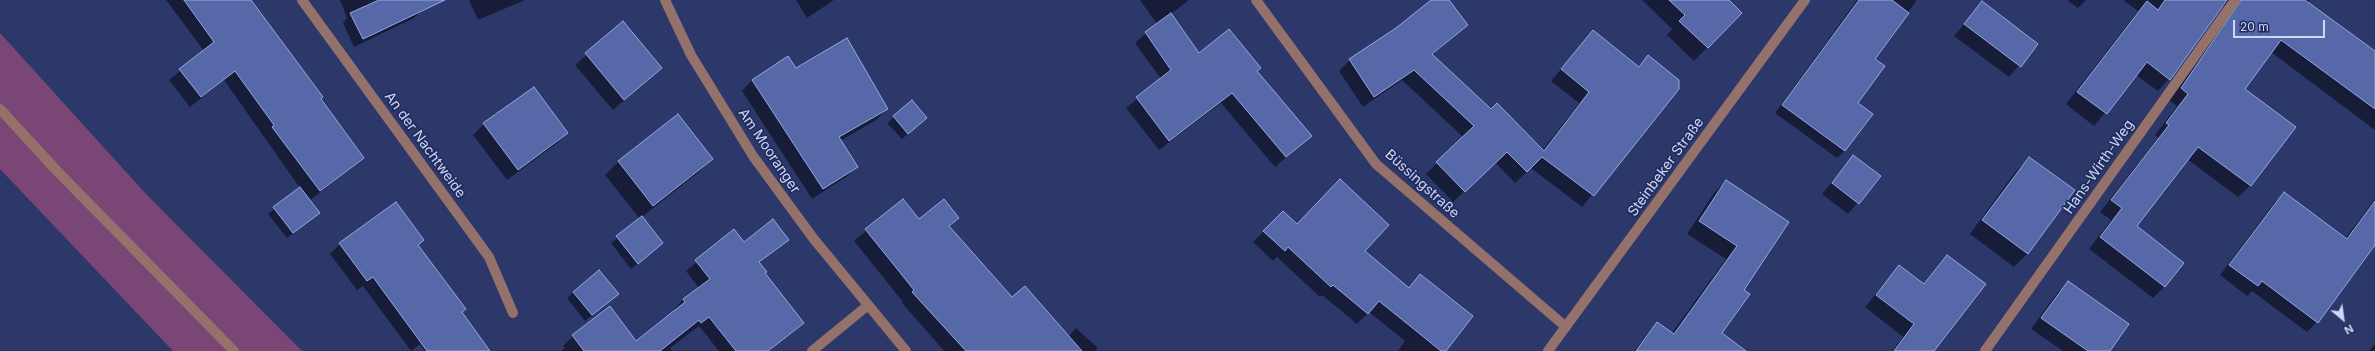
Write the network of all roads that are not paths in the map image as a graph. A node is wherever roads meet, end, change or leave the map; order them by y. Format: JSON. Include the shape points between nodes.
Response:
{"nodes":[{"id":1,"x":302,"y":0,"type":"edge"},
{"id":2,"x":665,"y":0,"type":"edge"},
{"id":3,"x":1256,"y":0,"type":"edge"},
{"id":4,"x":1805,"y":0,"type":"edge"},
{"id":5,"x":2235,"y":0,"type":"edge"},
{"id":6,"x":0,"y":109,"type":"edge"},
{"id":7,"x":867,"y":306,"type":"junction"},
{"id":8,"x":513,"y":313,"type":"dead end"},
{"id":9,"x":1566,"y":327,"type":"junction"},
{"id":10,"x":234,"y":351,"type":"edge"},
{"id":11,"x":812,"y":351,"type":"edge"},
{"id":12,"x":906,"y":351,"type":"edge"},
{"id":13,"x":1548,"y":351,"type":"edge"},
{"id":14,"x":1985,"y":351,"type":"edge"}],
"edges":[{"from":1,"to":8,"type":"street","name":"An der Nachtweide","via":[[490,257]]},
{"from":2,"to":7,"type":"street","name":"Am Mooranger","via":[[691,55],[753,156]]},
{"from":3,"to":9,"type":"street","name":"Büssingstraße","via":[[1376,164]]},
{"from":4,"to":9,"type":"street","name":"Steinbeker Straße"},
{"from":5,"to":14,"type":"street","name":"Hans-Wirth-Weg"},
{"from":6,"to":10,"type":"street","via":[[57,171]]},
{"from":7,"to":11,"type":"street"},
{"from":7,"to":12,"type":"street","name":"Am Mooranger"},
{"from":9,"to":13,"type":"street","name":"Steinbeker Straße"}]}
